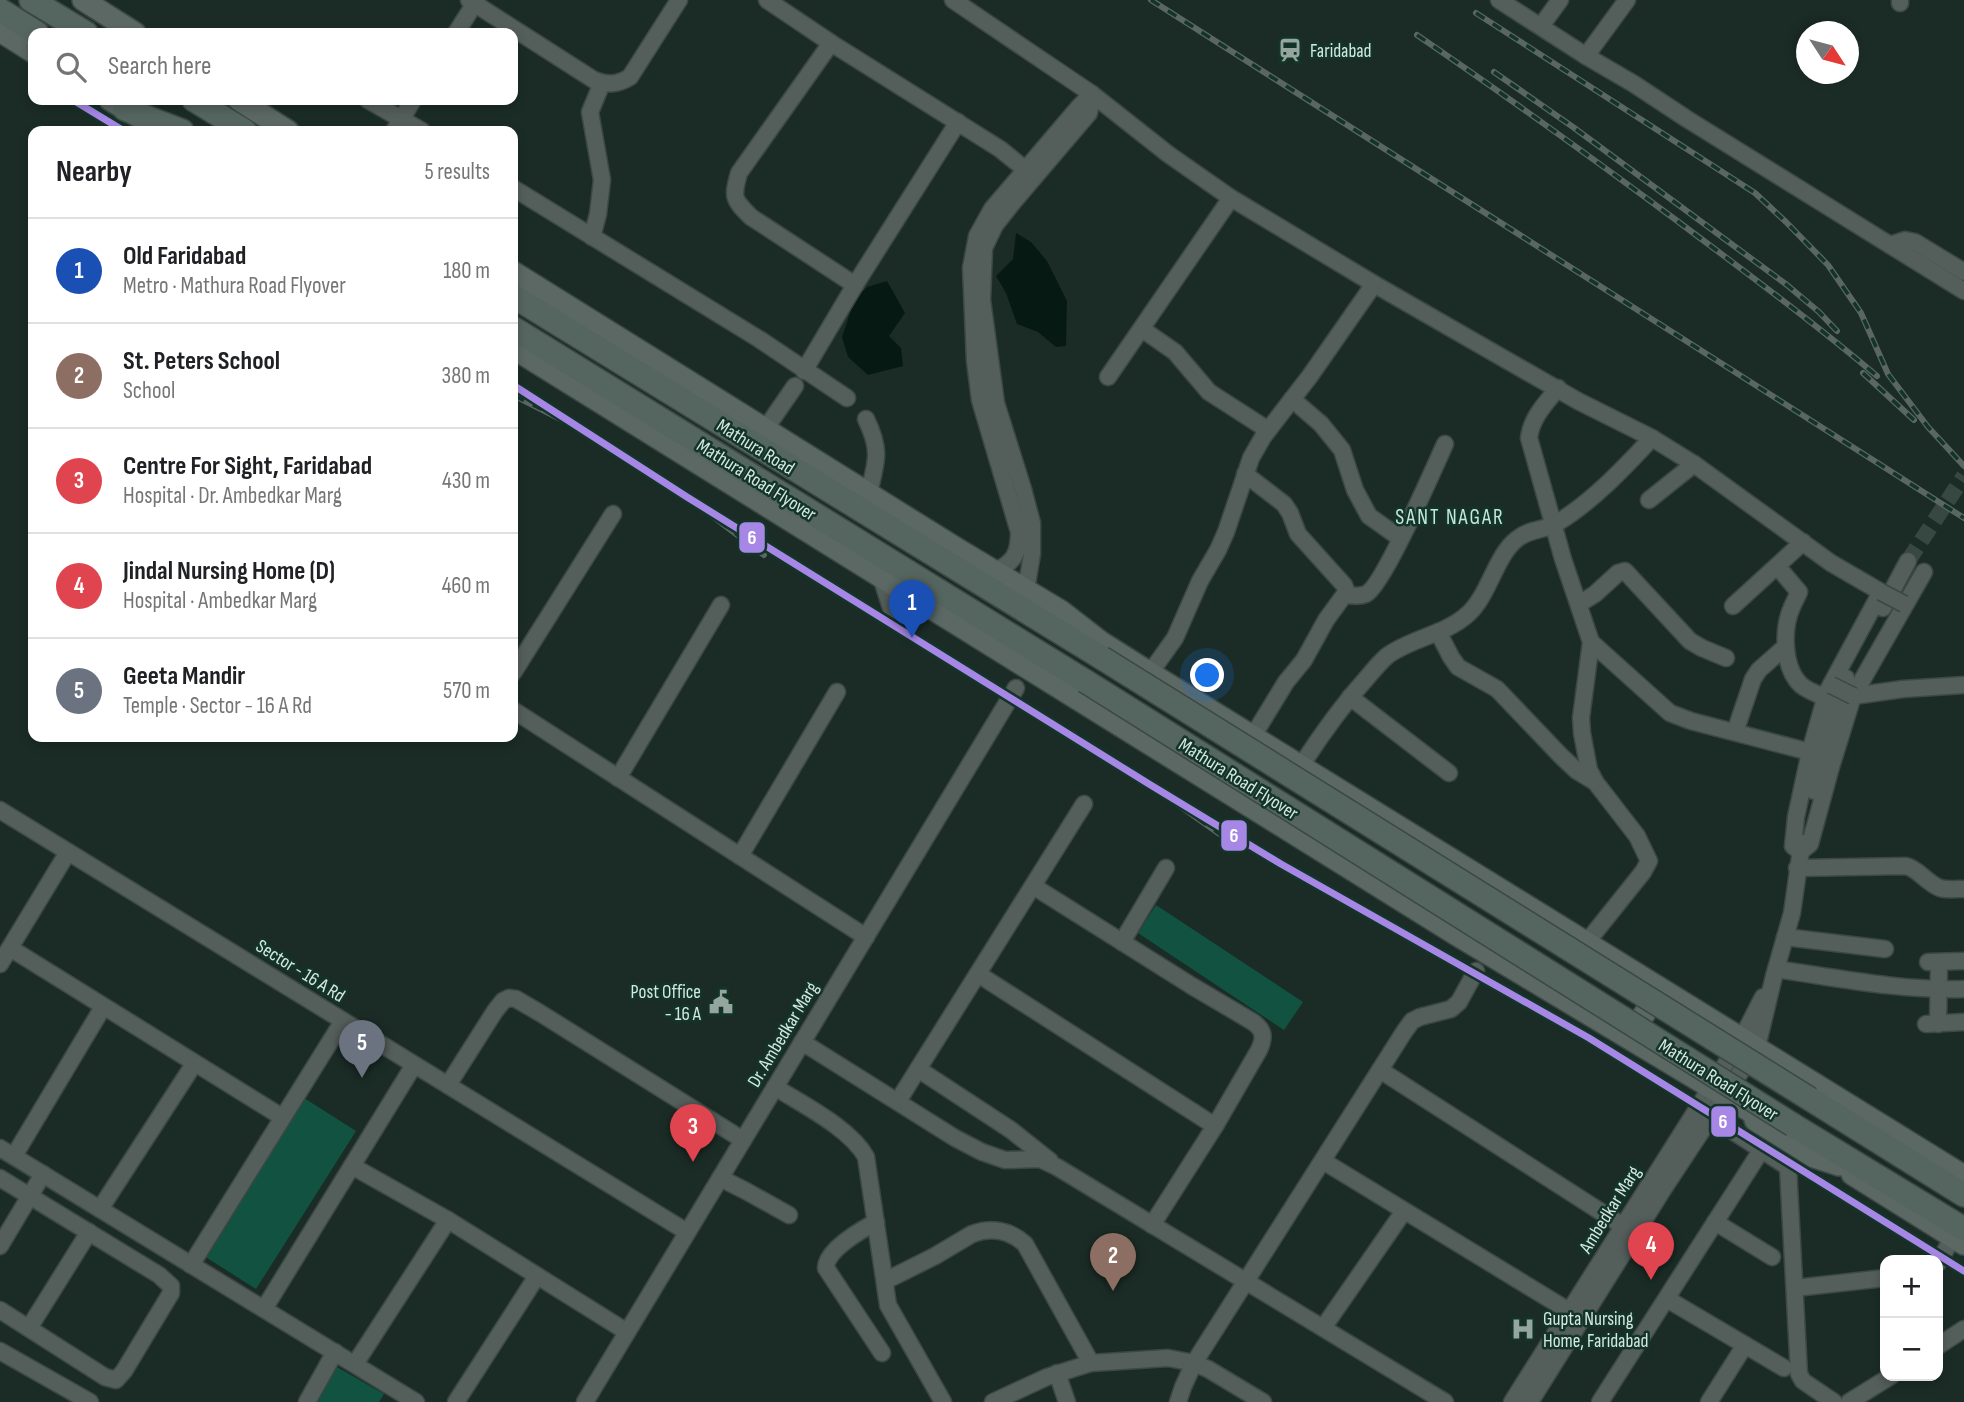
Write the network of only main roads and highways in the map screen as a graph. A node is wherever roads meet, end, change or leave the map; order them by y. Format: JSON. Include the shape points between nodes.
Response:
{"nodes":[{"id":1,"x":32,"y":0,"type":"edge"},
{"id":2,"x":83,"y":0,"type":"edge"},
{"id":3,"x":0,"y":10,"type":"edge"},
{"id":4,"x":29,"y":28,"type":"edge"},
{"id":5,"x":78,"y":28,"type":"edge"},
{"id":6,"x":127,"y":28,"type":"edge"},
{"id":7,"x":0,"y":31,"type":"edge"},
{"id":8,"x":28,"y":49,"type":"edge"},
{"id":9,"x":129,"y":105,"type":"edge"},
{"id":10,"x":130,"y":105,"type":"edge"},
{"id":11,"x":131,"y":105,"type":"edge"},
{"id":12,"x":202,"y":105,"type":"edge"},
{"id":13,"x":247,"y":105,"type":"edge"},
{"id":14,"x":157,"y":126,"type":"edge"},
{"id":15,"x":172,"y":126,"type":"edge"},
{"id":16,"x":183,"y":126,"type":"edge"},
{"id":17,"x":237,"y":126,"type":"edge"},
{"id":18,"x":280,"y":126,"type":"edge"},
{"id":19,"x":518,"y":275,"type":"edge"},
{"id":20,"x":518,"y":299,"type":"edge"},
{"id":21,"x":518,"y":331,"type":"edge"},
{"id":22,"x":518,"y":351,"type":"edge"},
{"id":23,"x":1000,"y":596,"type":"junction"},
{"id":24,"x":1092,"y":636,"type":"junction"},
{"id":25,"x":1649,"y":980,"type":"junction"},
{"id":26,"x":1617,"y":1031,"type":"junction"},
{"id":27,"x":1811,"y":1081,"type":"junction"},
{"id":28,"x":1717,"y":1100,"type":"junction"},
{"id":29,"x":1780,"y":1129,"type":"junction"},
{"id":30,"x":1839,"y":1165,"type":"junction"},
{"id":31,"x":1964,"y":1176,"type":"edge"},
{"id":32,"x":1964,"y":1195,"type":"edge"},
{"id":33,"x":1960,"y":1237,"type":"edge"}],
"edges":[{"from":1,"to":5,"type":"highway"},
{"from":2,"to":6,"type":"main road"},
{"from":3,"to":4,"type":"highway"},
{"from":7,"to":8,"type":"main road"},
{"from":9,"to":14,"type":"main road"},
{"from":10,"to":15,"type":"highway"},
{"from":11,"to":16,"type":"highway"},
{"from":12,"to":17,"type":"highway"},
{"from":13,"to":18,"type":"main road"},
{"from":19,"to":24,"type":"main road","via":[[1061,611]]},
{"from":20,"to":23,"type":"highway","name":"Mathura Road"},
{"from":21,"to":33,"type":"highway","name":"Mathura Road Flyover","bridge":true,"via":[[1782,1118]]},
{"from":22,"to":26,"type":"main road"},
{"from":23,"to":24,"type":"highway"},
{"from":23,"to":32,"type":"highway","name":"Mathura Road Flyover","bridge":true},
{"from":24,"to":25,"type":"main road"},
{"from":25,"to":26,"type":"main road","via":[[1650,1004],[1645,1015]]},
{"from":25,"to":27,"type":"main road"},
{"from":26,"to":28,"type":"main road"},
{"from":27,"to":29,"type":"main road","via":[[1783,1091],[1774,1116]]},
{"from":27,"to":31,"type":"main road"},
{"from":28,"to":29,"type":"main road"},
{"from":28,"to":30,"type":"main road","via":[[1814,1157]]},
{"from":29,"to":30,"type":"main road"},
{"from":30,"to":33,"type":"main road"}]}
